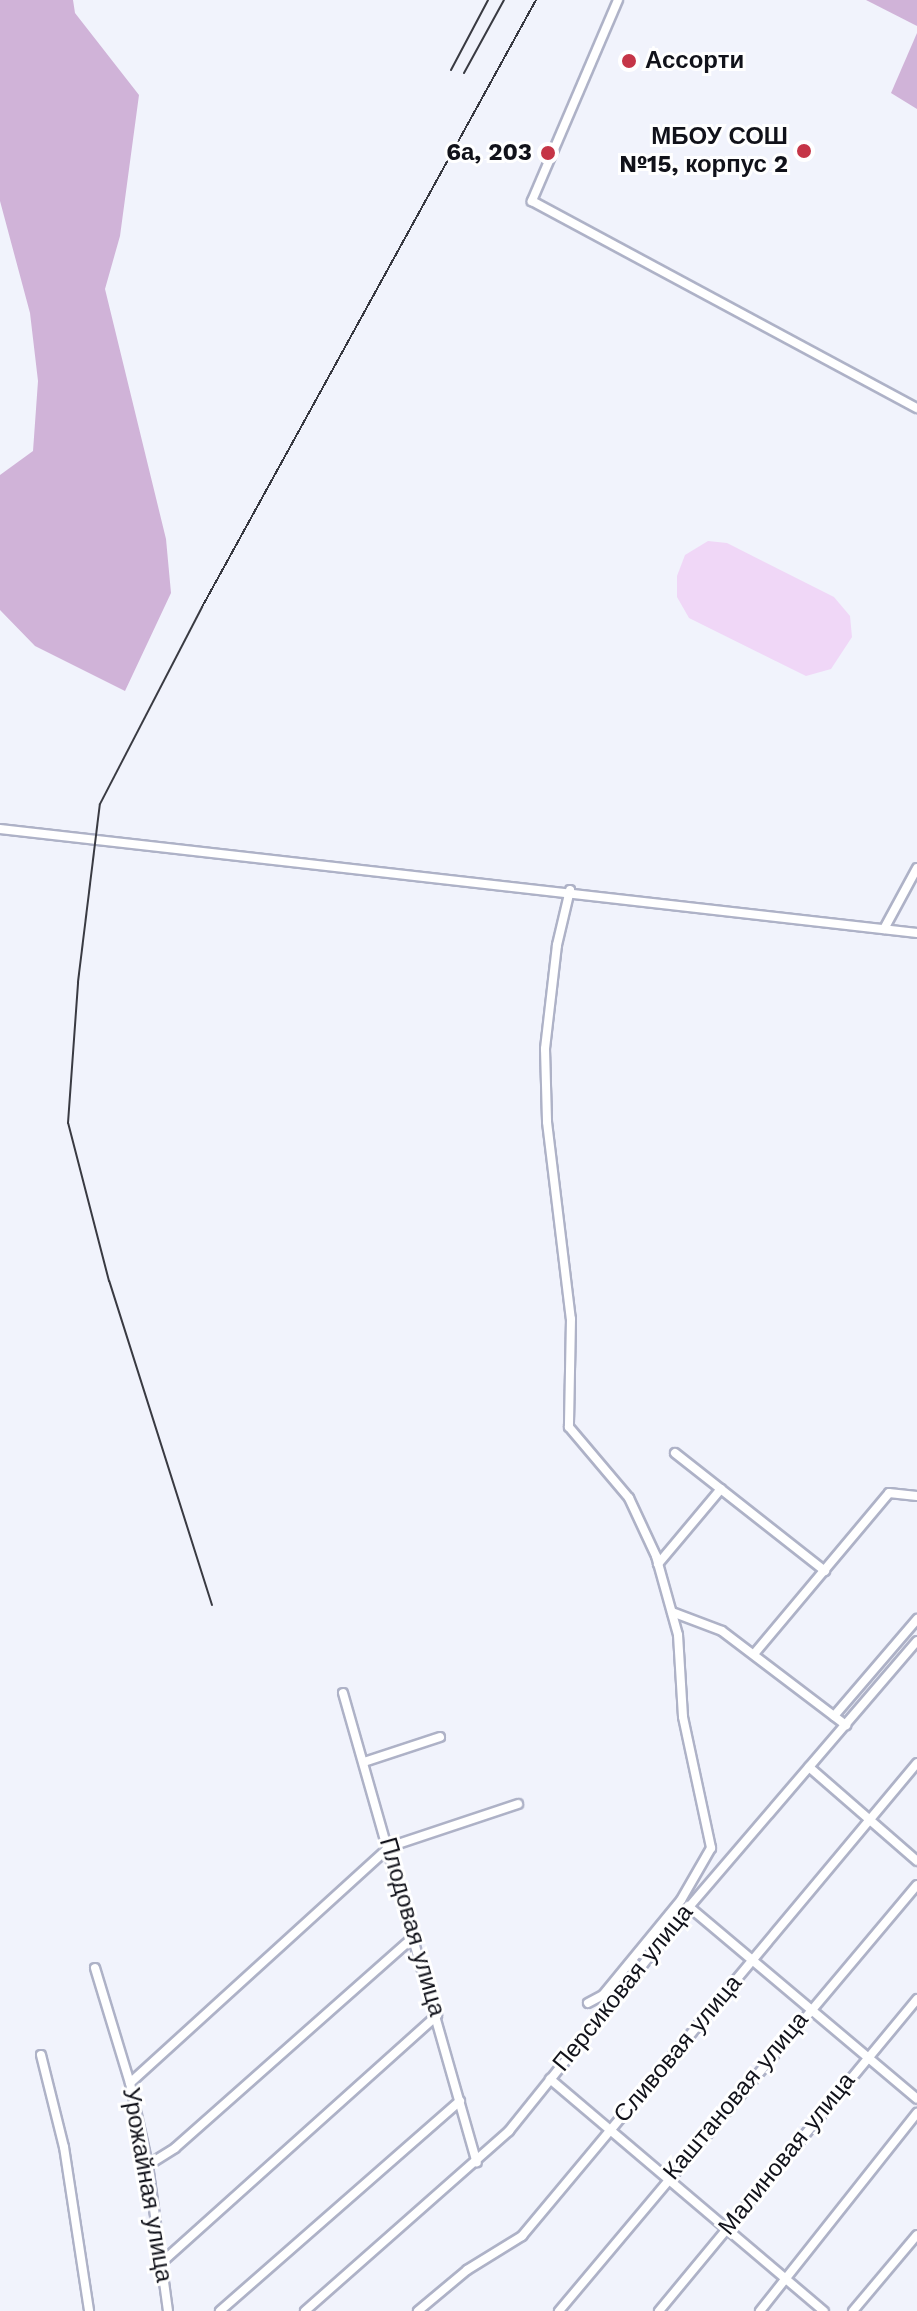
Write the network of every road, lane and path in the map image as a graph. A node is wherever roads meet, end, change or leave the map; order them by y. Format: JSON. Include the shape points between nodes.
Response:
{"nodes":[{"id":1,"x":618,"y":0,"type":"edge"},
{"id":2,"x":917,"y":408,"type":"edge"},
{"id":3,"x":0,"y":829,"type":"edge"},
{"id":4,"x":917,"y":868,"type":"edge"},
{"id":5,"x":570,"y":890,"type":"junction"},
{"id":6,"x":884,"y":929,"type":"junction"},
{"id":7,"x":917,"y":933,"type":"edge"},
{"id":8,"x":675,"y":1453,"type":"dead end"},
{"id":9,"x":721,"y":1489,"type":"junction"},
{"id":10,"x":917,"y":1496,"type":"edge"},
{"id":11,"x":658,"y":1564,"type":"junction"},
{"id":12,"x":825,"y":1571,"type":"junction"},
{"id":13,"x":672,"y":1612,"type":"junction"},
{"id":14,"x":917,"y":1619,"type":"edge"},
{"id":15,"x":917,"y":1641,"type":"edge"},
{"id":16,"x":754,"y":1654,"type":"junction"},
{"id":17,"x":343,"y":1693,"type":"dead end"},
{"id":18,"x":834,"y":1716,"type":"junction"},
{"id":19,"x":846,"y":1725,"type":"junction"},
{"id":20,"x":440,"y":1737,"type":"dead end"},
{"id":21,"x":364,"y":1762,"type":"junction"},
{"id":22,"x":917,"y":1763,"type":"edge"},
{"id":23,"x":809,"y":1767,"type":"junction"},
{"id":24,"x":518,"y":1804,"type":"dead end"},
{"id":25,"x":868,"y":1819,"type":"junction"},
{"id":26,"x":389,"y":1847,"type":"junction"},
{"id":27,"x":917,"y":1861,"type":"edge"},
{"id":28,"x":917,"y":1885,"type":"edge"},
{"id":29,"x":681,"y":1900,"type":"junction"},
{"id":30,"x":689,"y":1907,"type":"junction"},
{"id":31,"x":415,"y":1936,"type":"junction"},
{"id":32,"x":751,"y":1960,"type":"junction"},
{"id":33,"x":95,"y":1968,"type":"dead end"},
{"id":34,"x":917,"y":1999,"type":"edge"},
{"id":35,"x":588,"y":2003,"type":"dead end"},
{"id":36,"x":809,"y":2008,"type":"junction"},
{"id":37,"x":437,"y":2015,"type":"junction"},
{"id":38,"x":41,"y":2055,"type":"dead end"},
{"id":39,"x":866,"y":2057,"type":"junction"},
{"id":40,"x":550,"y":2079,"type":"junction"},
{"id":41,"x":130,"y":2083,"type":"junction"},
{"id":42,"x":917,"y":2099,"type":"edge"},
{"id":43,"x":460,"y":2101,"type":"junction"},
{"id":44,"x":917,"y":2113,"type":"edge"},
{"id":45,"x":611,"y":2130,"type":"junction"},
{"id":46,"x":477,"y":2162,"type":"junction"},
{"id":47,"x":148,"y":2165,"type":"junction"},
{"id":48,"x":668,"y":2178,"type":"junction"},
{"id":49,"x":726,"y":2227,"type":"junction"},
{"id":50,"x":917,"y":2235,"type":"edge"},
{"id":51,"x":161,"y":2263,"type":"junction"},
{"id":52,"x":786,"y":2278,"type":"junction"},
{"id":53,"x":89,"y":2311,"type":"edge"},
{"id":54,"x":168,"y":2311,"type":"edge"},
{"id":55,"x":220,"y":2311,"type":"edge"},
{"id":56,"x":305,"y":2311,"type":"edge"},
{"id":57,"x":418,"y":2311,"type":"edge"},
{"id":58,"x":559,"y":2311,"type":"edge"},
{"id":59,"x":659,"y":2311,"type":"edge"},
{"id":60,"x":760,"y":2311,"type":"edge"},
{"id":61,"x":824,"y":2311,"type":"edge"},
{"id":62,"x":853,"y":2311,"type":"edge"}],
"edges":[{"from":1,"to":2,"type":"street","via":[[532,201]]},
{"from":3,"to":5,"type":"street"},
{"from":4,"to":6,"type":"street"},
{"from":5,"to":6,"type":"street"},
{"from":5,"to":11,"type":"street","via":[[545,1049],[547,1122],[571,1319],[569,1427],[629,1498]]},
{"from":6,"to":7,"type":"street"},
{"from":8,"to":9,"type":"street"},
{"from":9,"to":11,"type":"street"},
{"from":9,"to":12,"type":"street"},
{"from":10,"to":12,"type":"street","via":[[889,1493]]},
{"from":11,"to":13,"type":"street"},
{"from":12,"to":16,"type":"street"},
{"from":13,"to":16,"type":"street","via":[[707,1621]]},
{"from":13,"to":29,"type":"street","via":[[683,1717],[711,1848]]},
{"from":14,"to":18,"type":"street"},
{"from":15,"to":19,"type":"street","name":"Персиковая улица"},
{"from":16,"to":18,"type":"street"},
{"from":17,"to":21,"type":"street","name":"Плодовая улица"},
{"from":18,"to":19,"type":"street"},
{"from":19,"to":23,"type":"street","name":"Персиковая улица"},
{"from":20,"to":21,"type":"street"},
{"from":21,"to":26,"type":"street","name":"Плодовая улица"},
{"from":22,"to":25,"type":"street","name":"Сливовая улица"},
{"from":23,"to":25,"type":"street"},
{"from":23,"to":30,"type":"street","name":"Персиковая улица"},
{"from":24,"to":26,"type":"street"},
{"from":25,"to":27,"type":"street"},
{"from":25,"to":32,"type":"street","name":"Сливовая улица"},
{"from":26,"to":31,"type":"street","name":"Плодовая улица"},
{"from":26,"to":41,"type":"street"},
{"from":28,"to":36,"type":"street","name":"Каштановая улица"},
{"from":29,"to":30,"type":"street"},
{"from":29,"to":35,"type":"street","via":[[603,1995]]},
{"from":30,"to":32,"type":"street"},
{"from":30,"to":40,"type":"street","name":"Персиковая улица"},
{"from":31,"to":37,"type":"street","name":"Плодовая улица"},
{"from":31,"to":47,"type":"street","via":[[175,2148]]},
{"from":32,"to":36,"type":"street"},
{"from":32,"to":45,"type":"street","name":"Сливовая улица"},
{"from":33,"to":41,"type":"street","name":"Урожайная улица"},
{"from":34,"to":39,"type":"street","name":"Малиновая улица"},
{"from":36,"to":39,"type":"street"},
{"from":36,"to":48,"type":"street","name":"Каштановая улица"},
{"from":37,"to":43,"type":"street","name":"Плодовая улица"},
{"from":37,"to":51,"type":"street"},
{"from":38,"to":53,"type":"street","via":[[64,2147]]},
{"from":39,"to":42,"type":"street"},
{"from":39,"to":49,"type":"street","name":"Малиновая улица"},
{"from":40,"to":45,"type":"street"},
{"from":40,"to":46,"type":"street","name":"Персиковая улица"},
{"from":41,"to":47,"type":"street","name":"Урожайная улица"},
{"from":43,"to":46,"type":"street","name":"Плодовая улица"},
{"from":43,"to":55,"type":"street"},
{"from":44,"to":52,"type":"street"},
{"from":45,"to":48,"type":"street"},
{"from":45,"to":57,"type":"street","name":"Сливовая улица","via":[[522,2236],[467,2270]]},
{"from":46,"to":56,"type":"street","name":"Персиковая улица"},
{"from":47,"to":51,"type":"street","name":"Урожайная улица"},
{"from":48,"to":49,"type":"street"},
{"from":48,"to":58,"type":"street","name":"Каштановая улица"},
{"from":49,"to":52,"type":"street"},
{"from":49,"to":59,"type":"street","name":"Малиновая улица"},
{"from":50,"to":62,"type":"street"},
{"from":51,"to":54,"type":"street","name":"Урожайная улица"},
{"from":52,"to":60,"type":"street"},
{"from":52,"to":61,"type":"street"}]}
